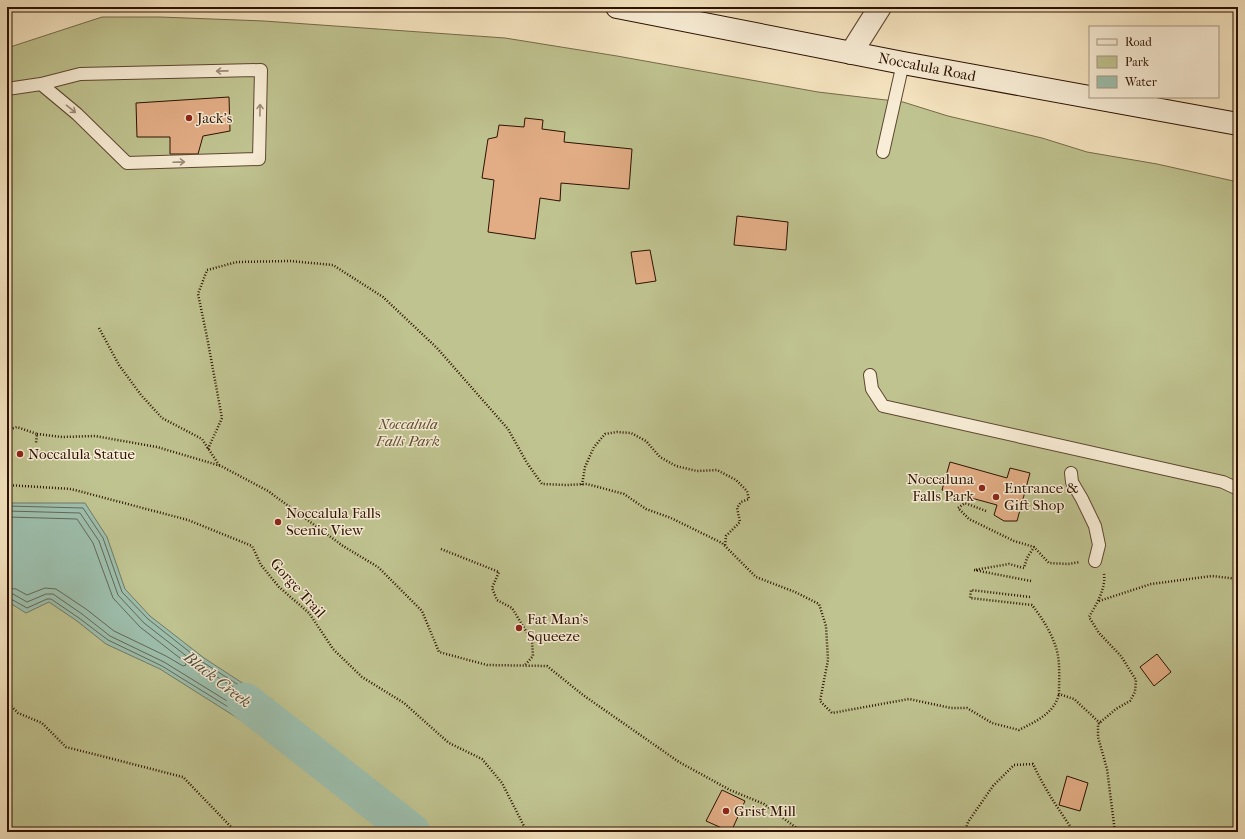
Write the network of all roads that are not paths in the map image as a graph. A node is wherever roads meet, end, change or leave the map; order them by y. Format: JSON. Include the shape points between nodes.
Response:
{"nodes":[{"id":1,"x":880,"y":7,"type":"edge"},
{"id":2,"x":625,"y":8,"type":"edge"},
{"id":3,"x":851,"y":53,"type":"junction"},
{"id":4,"x":903,"y":63,"type":"junction"},
{"id":5,"x":40,"y":84,"type":"junction"},
{"id":6,"x":7,"y":90,"type":"edge"},
{"id":7,"x":1089,"y":97,"type":"edge"},
{"id":8,"x":1095,"y":98,"type":"edge"},
{"id":9,"x":1238,"y":124,"type":"edge"},
{"id":10,"x":883,"y":152,"type":"dead end"},
{"id":11,"x":870,"y":375,"type":"dead end"},
{"id":12,"x":1071,"y":473,"type":"dead end"},
{"id":13,"x":1238,"y":489,"type":"edge"},
{"id":14,"x":1095,"y":561,"type":"road end"}],
"edges":[{"from":1,"to":3,"type":"main road"},
{"from":2,"to":3,"type":"main road","name":"Noccalula Road"},
{"from":3,"to":4,"type":"main road","name":"Noccalula Road"},
{"from":4,"to":7,"type":"main road","name":"Noccalula Road"},
{"from":4,"to":10,"type":"lane"},
{"from":5,"to":5,"type":"lane","one_way":true,"via":[[77,114],[127,163],[259,159],[261,70],[80,74]]},
{"from":5,"to":6,"type":"lane"},
{"from":8,"to":9,"type":"main road","name":"Noccalula Road"},
{"from":11,"to":13,"type":"lane","via":[[872,389],[883,406],[1223,482]]},
{"from":12,"to":14,"type":"lane","via":[[1072,482],[1095,526],[1099,545]]}]}
